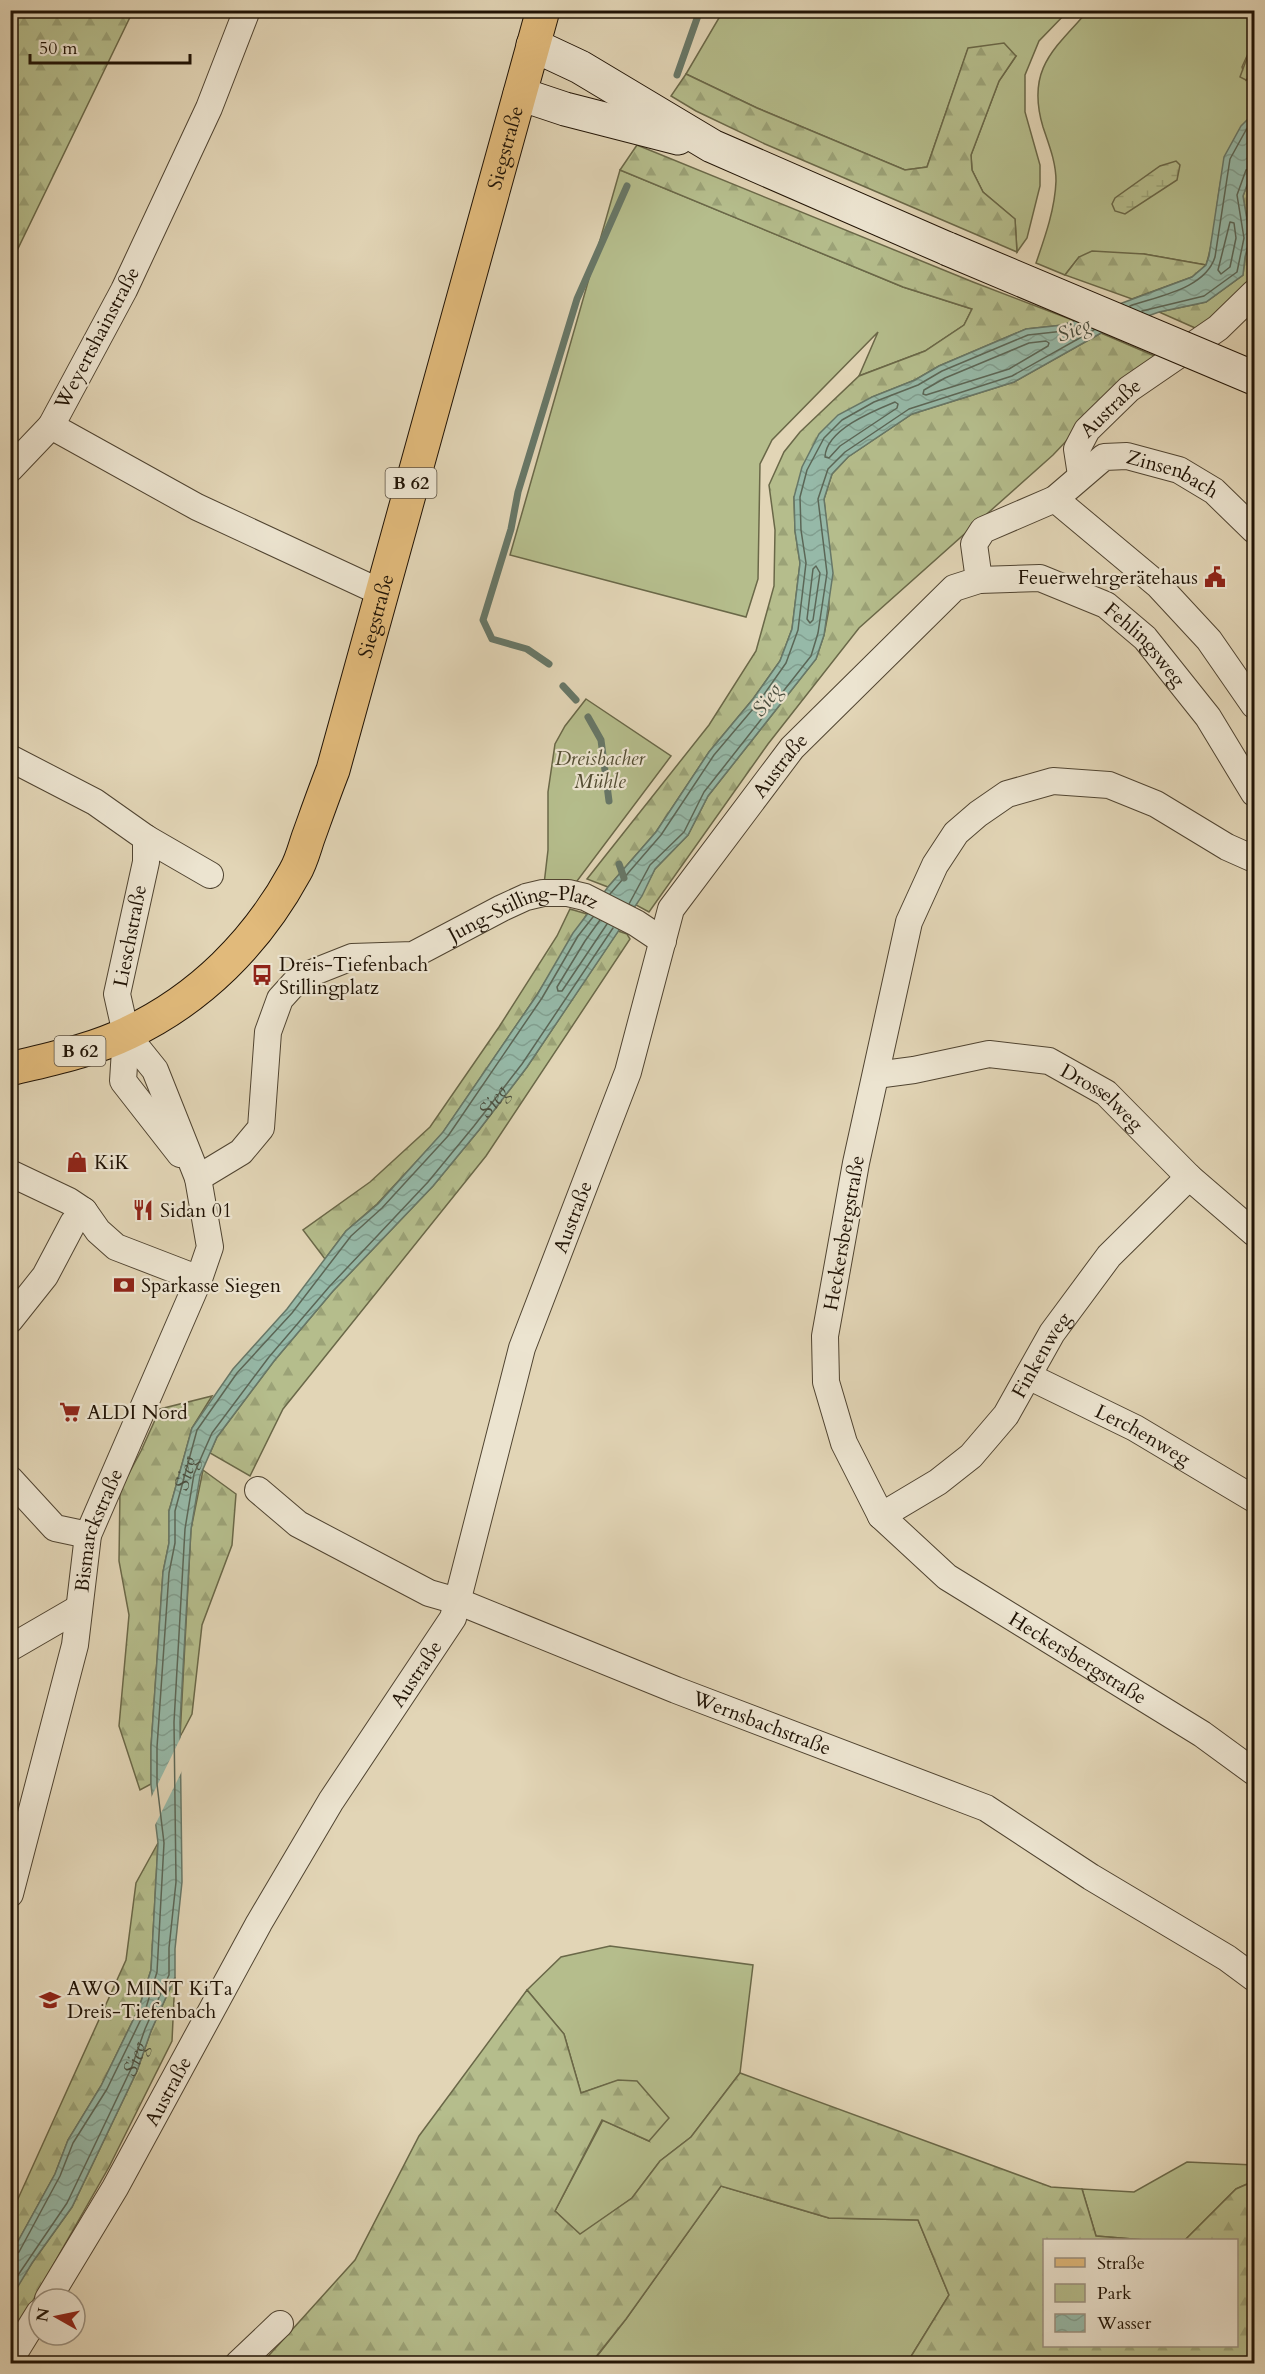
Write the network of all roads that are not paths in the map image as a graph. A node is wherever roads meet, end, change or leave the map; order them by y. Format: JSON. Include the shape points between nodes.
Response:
{"nodes":[{"id":1,"x":247,"y":10,"type":"edge"},
{"id":2,"x":543,"y":10,"type":"edge"},
{"id":3,"x":533,"y":45,"type":"junction"},
{"id":4,"x":520,"y":94,"type":"junction"},
{"id":5,"x":712,"y":146,"type":"junction"},
{"id":6,"x":1254,"y":293,"type":"edge"},
{"id":7,"x":1254,"y":378,"type":"edge"},
{"id":8,"x":51,"y":426,"type":"junction"},
{"id":9,"x":10,"y":469,"type":"edge"},
{"id":10,"x":1081,"y":475,"type":"junction"},
{"id":11,"x":1054,"y":499,"type":"junction"},
{"id":12,"x":1254,"y":530,"type":"edge"},
{"id":13,"x":979,"y":580,"type":"junction"},
{"id":14,"x":380,"y":592,"type":"junction"},
{"id":15,"x":1254,"y":705,"type":"edge"},
{"id":16,"x":10,"y":758,"type":"edge"},
{"id":17,"x":1254,"y":793,"type":"edge"},
{"id":18,"x":146,"y":838,"type":"junction"},
{"id":19,"x":1254,"y":859,"type":"edge"},
{"id":20,"x":210,"y":875,"type":"dead end"},
{"id":21,"x":663,"y":941,"type":"junction"},
{"id":22,"x":126,"y":1034,"type":"junction"},
{"id":23,"x":10,"y":1070,"type":"edge"},
{"id":24,"x":876,"y":1075,"type":"junction"},
{"id":25,"x":10,"y":1173,"type":"edge"},
{"id":26,"x":1189,"y":1177,"type":"junction"},
{"id":27,"x":198,"y":1178,"type":"junction"},
{"id":28,"x":84,"y":1211,"type":"junction"},
{"id":29,"x":1254,"y":1233,"type":"edge"},
{"id":30,"x":199,"y":1279,"type":"junction"},
{"id":31,"x":10,"y":1320,"type":"edge"},
{"id":32,"x":1028,"y":1376,"type":"junction"},
{"id":33,"x":10,"y":1479,"type":"edge"},
{"id":34,"x":258,"y":1490,"type":"dead end"},
{"id":35,"x":1254,"y":1499,"type":"edge"},
{"id":36,"x":881,"y":1516,"type":"junction"},
{"id":37,"x":88,"y":1535,"type":"junction"},
{"id":38,"x":457,"y":1600,"type":"junction"},
{"id":39,"x":79,"y":1608,"type":"junction"},
{"id":40,"x":10,"y":1648,"type":"edge"},
{"id":41,"x":1254,"y":1772,"type":"edge"},
{"id":42,"x":10,"y":1894,"type":"edge"},
{"id":43,"x":1254,"y":1978,"type":"edge"},
{"id":44,"x":55,"y":2287,"type":"edge"},
{"id":45,"x":280,"y":2324,"type":"dead end"},
{"id":46,"x":27,"y":2332,"type":"edge"},
{"id":47,"x":10,"y":2360,"type":"edge"},
{"id":48,"x":238,"y":2364,"type":"edge"}],
"edges":[{"from":1,"to":8,"type":"street","name":"Weyertshainstraße","via":[[209,108],[124,290]]},
{"from":2,"to":3,"type":"main road","name":"Siegstraße","number":"B 62"},
{"from":3,"to":4,"type":"main road","name":"Siegstraße","number":"B 62"},
{"from":3,"to":5,"type":"street","via":[[580,67]]},
{"from":4,"to":5,"type":"street"},
{"from":4,"to":14,"type":"main road","name":"Siegstraße","number":"B 62"},
{"from":5,"to":7,"type":"street","bridge":true},
{"from":6,"to":10,"type":"street","name":"Austraße","via":[[1218,328],[1129,389],[1088,430],[1077,449]]},
{"from":8,"to":9,"type":"street"},
{"from":8,"to":14,"type":"street","name":"Weyertshainstraße","via":[[197,507]]},
{"from":10,"to":11,"type":"street"},
{"from":10,"to":12,"type":"street","name":"Zinsenbach","via":[[1104,457],[1127,456],[1179,470],[1214,491]]},
{"from":11,"to":13,"type":"street","via":[[983,530],[974,544]]},
{"from":11,"to":15,"type":"street","via":[[1158,585],[1209,640]]},
{"from":13,"to":17,"type":"street","name":"Fehlingsweg","via":[[1040,578],[1106,605],[1145,638],[1201,708]]},
{"from":13,"to":21,"type":"street","name":"Austraße","via":[[954,588],[792,748],[671,909]]},
{"from":14,"to":22,"type":"main road","name":"Siegstraße","number":"B 62","via":[[333,770],[296,870],[270,914],[244,947],[201,988]]},
{"from":16,"to":18,"type":"street","via":[[95,802]]},
{"from":18,"to":20,"type":"street"},
{"from":18,"to":22,"type":"street","name":"Lieschstraße","via":[[146,862],[117,994]]},
{"from":19,"to":24,"type":"street","name":"Heckersbergstraße","via":[[1156,804],[1109,785],[1053,781],[1007,794],[956,833],[934,865],[909,922]]},
{"from":21,"to":27,"type":"street","name":"Jung-Stilling-Platz","via":[[585,897],[543,893],[526,897],[412,955],[352,957],[299,978],[280,999],[268,1032],[261,1128],[241,1152]]},
{"from":21,"to":38,"type":"street","name":"Austraße","via":[[628,1072],[522,1348]]},
{"from":22,"to":23,"type":"main road","name":"Siegstraße","number":"B 62"},
{"from":22,"to":27,"type":"street","name":"Bismarckstraße","via":[[123,1081]]},
{"from":24,"to":26,"type":"street","name":"Drosselweg","via":[[989,1054],[1049,1061],[1106,1093]]},
{"from":24,"to":36,"type":"street","name":"Heckersbergstraße","via":[[825,1336],[826,1382],[844,1443]]},
{"from":25,"to":28,"type":"street"},
{"from":26,"to":29,"type":"street","name":"Drosselweg"},
{"from":26,"to":32,"type":"street","name":"Finkenweg","via":[[1109,1256],[1052,1333]]},
{"from":27,"to":30,"type":"street","name":"Bismarckstraße","via":[[210,1247]]},
{"from":28,"to":30,"type":"street","via":[[116,1247]]},
{"from":28,"to":31,"type":"street","via":[[73,1222],[45,1276]]},
{"from":30,"to":37,"type":"street","name":"Bismarckstraße"},
{"from":32,"to":35,"type":"street","name":"Lerchenweg","via":[[1135,1428]]},
{"from":32,"to":36,"type":"street","name":"Finkenweg","via":[[1006,1415],[971,1456],[938,1482]]},
{"from":33,"to":37,"type":"street","via":[[55,1528]]},
{"from":34,"to":38,"type":"street","name":"Wernsbachstraße","via":[[298,1524],[429,1593]]},
{"from":36,"to":41,"type":"street","name":"Heckersbergstraße","via":[[946,1577],[1202,1734]]},
{"from":37,"to":39,"type":"street","name":"Bismarckstraße"},
{"from":38,"to":43,"type":"street","name":"Wernsbachstraße","via":[[676,1690],[986,1808]]},
{"from":38,"to":44,"type":"street","name":"Austraße","via":[[453,1618],[331,1801],[259,1923],[115,2188]]},
{"from":39,"to":40,"type":"street"},
{"from":39,"to":42,"type":"street","name":"Bismarckstraße","via":[[75,1645]]},
{"from":45,"to":48,"type":"street"},
{"from":46,"to":47,"type":"street"}]}
